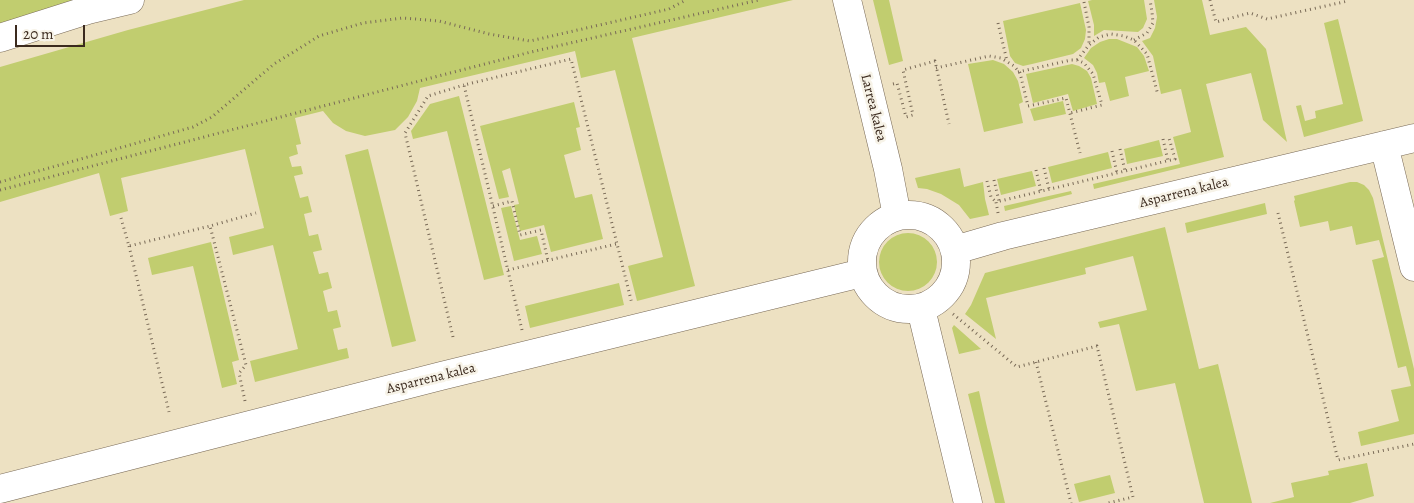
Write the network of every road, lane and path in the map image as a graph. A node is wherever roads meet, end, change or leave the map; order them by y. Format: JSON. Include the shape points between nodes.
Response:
{"nodes":[{"id":1,"x":130,"y":0,"type":"edge"},
{"id":2,"x":686,"y":0,"type":"edge"},
{"id":3,"x":759,"y":0,"type":"edge"},
{"id":4,"x":847,"y":0,"type":"edge"},
{"id":5,"x":1150,"y":0,"type":"edge"},
{"id":6,"x":1210,"y":0,"type":"edge"},
{"id":7,"x":1348,"y":1,"type":"edge"},
{"id":8,"x":1084,"y":2,"type":"dead end"},
{"id":9,"x":998,"y":23,"type":"dead end"},
{"id":10,"x":0,"y":38,"type":"edge"},
{"id":11,"x":1134,"y":40,"type":"junction"},
{"id":12,"x":1088,"y":44,"type":"junction"},
{"id":13,"x":1077,"y":60,"type":"junction"},
{"id":14,"x":1007,"y":62,"type":"junction"},
{"id":15,"x":936,"y":68,"type":"junction"},
{"id":16,"x":1018,"y":72,"type":"junction"},
{"id":17,"x":464,"y":85,"type":"junction"},
{"id":18,"x":888,"y":86,"type":"dead end"},
{"id":19,"x":1158,"y":95,"type":"dead end"},
{"id":20,"x":1070,"y":113,"type":"junction"},
{"id":21,"x":950,"y":124,"type":"dead end"},
{"id":22,"x":1169,"y":138,"type":"dead end"},
{"id":23,"x":1414,"y":138,"type":"edge"},
{"id":24,"x":1162,"y":140,"type":"dead end"},
{"id":25,"x":1384,"y":145,"type":"junction"},
{"id":26,"x":1120,"y":150,"type":"dead end"},
{"id":27,"x":1112,"y":151,"type":"dead end"},
{"id":28,"x":1080,"y":153,"type":"dead end"},
{"id":29,"x":1168,"y":161,"type":"junction"},
{"id":30,"x":1044,"y":168,"type":"dead end"},
{"id":31,"x":1036,"y":170,"type":"dead end"},
{"id":32,"x":1125,"y":171,"type":"junction"},
{"id":33,"x":1117,"y":173,"type":"junction"},
{"id":34,"x":994,"y":180,"type":"dead end"},
{"id":35,"x":987,"y":181,"type":"dead end"},
{"id":36,"x":0,"y":182,"type":"edge"},
{"id":37,"x":1049,"y":189,"type":"junction"},
{"id":38,"x":0,"y":190,"type":"edge"},
{"id":39,"x":1041,"y":191,"type":"junction"},
{"id":40,"x":998,"y":202,"type":"junction"},
{"id":41,"x":493,"y":206,"type":"junction"},
{"id":42,"x":256,"y":213,"type":"dead end"},
{"id":43,"x":1278,"y":213,"type":"dead end"},
{"id":44,"x":897,"y":216,"type":"junction"},
{"id":45,"x":121,"y":218,"type":"dead end"},
{"id":46,"x":999,"y":219,"type":"dead end"},
{"id":47,"x":210,"y":226,"type":"junction"},
{"id":48,"x":616,"y":244,"type":"junction"},
{"id":49,"x":129,"y":246,"type":"junction"},
{"id":50,"x":955,"y":250,"type":"junction"},
{"id":51,"x":548,"y":260,"type":"junction"},
{"id":52,"x":1414,"y":267,"type":"edge"},
{"id":53,"x":508,"y":270,"type":"junction"},
{"id":54,"x":862,"y":273,"type":"junction"},
{"id":55,"x":921,"y":309,"type":"junction"},
{"id":56,"x":633,"y":311,"type":"dead end"},
{"id":57,"x":953,"y":314,"type":"dead end"},
{"id":58,"x":453,"y":336,"type":"dead end"},
{"id":59,"x":524,"y":338,"type":"dead end"},
{"id":60,"x":1036,"y":362,"type":"junction"},
{"id":61,"x":246,"y":406,"type":"dead end"},
{"id":62,"x":169,"y":412,"type":"dead end"},
{"id":63,"x":1414,"y":444,"type":"edge"},
{"id":64,"x":0,"y":488,"type":"edge"},
{"id":65,"x":968,"y":503,"type":"edge"},
{"id":66,"x":1071,"y":503,"type":"edge"},
{"id":67,"x":1108,"y":503,"type":"edge"}],
"edges":[{"from":1,"to":10,"type":"street"},
{"from":2,"to":36,"type":"path","via":[[669,9],[530,42],[439,21],[403,18],[363,23],[319,36],[274,64],[212,117],[193,127]]},
{"from":3,"to":38,"type":"path","via":[[530,52]]},
{"from":4,"to":44,"type":"street","name":"Larrea kalea"},
{"from":5,"to":11,"type":"path","via":[[1153,23],[1148,33]]},
{"from":6,"to":7,"type":"path","via":[[1216,22],[1250,13],[1268,19]]},
{"from":8,"to":12,"type":"path","via":[[1089,27]]},
{"from":9,"to":14,"type":"path"},
{"from":11,"to":12,"type":"path","via":[[1112,34]]},
{"from":11,"to":19,"type":"path","via":[[1147,54]]},
{"from":12,"to":13,"type":"path"},
{"from":13,"to":16,"type":"path"},
{"from":13,"to":20,"type":"path","via":[[1093,74],[1102,105]]},
{"from":14,"to":15,"type":"path","via":[[989,56]]},
{"from":14,"to":16,"type":"path"},
{"from":15,"to":18,"type":"path","via":[[935,61],[903,70],[913,116],[906,117],[898,83]]},
{"from":15,"to":21,"type":"path"},
{"from":16,"to":20,"type":"path","via":[[1028,106],[1066,98]]},
{"from":17,"to":41,"type":"path"},
{"from":17,"to":48,"type":"path","via":[[571,59]]},
{"from":17,"to":58,"type":"path","via":[[428,96],[405,132]]},
{"from":20,"to":28,"type":"path"},
{"from":22,"to":29,"type":"path","via":[[1175,159]]},
{"from":23,"to":25,"type":"street","name":"Asparrena kalea"},
{"from":24,"to":29,"type":"path"},
{"from":25,"to":50,"type":"street","name":"Asparrena kalea"},
{"from":25,"to":52,"type":"street"},
{"from":26,"to":32,"type":"path"},
{"from":27,"to":33,"type":"path"},
{"from":29,"to":32,"type":"path"},
{"from":30,"to":37,"type":"path"},
{"from":31,"to":39,"type":"path"},
{"from":32,"to":33,"type":"path"},
{"from":33,"to":37,"type":"path"},
{"from":34,"to":40,"type":"path"},
{"from":35,"to":40,"type":"path","via":[[990,197]]},
{"from":37,"to":39,"type":"path"},
{"from":39,"to":40,"type":"path"},
{"from":40,"to":46,"type":"path"},
{"from":41,"to":51,"type":"path","via":[[512,201],[520,235],[540,230]]},
{"from":41,"to":53,"type":"path"},
{"from":42,"to":47,"type":"path"},
{"from":43,"to":63,"type":"path","via":[[1338,460]]},
{"from":44,"to":50,"type":"street","via":[[926,218],[949,236]]},
{"from":44,"to":54,"type":"street","via":[[872,231],[864,244]]},
{"from":45,"to":49,"type":"path"},
{"from":47,"to":49,"type":"path"},
{"from":47,"to":61,"type":"path","via":[[246,365],[239,374]]},
{"from":48,"to":51,"type":"path"},
{"from":48,"to":56,"type":"path"},
{"from":49,"to":62,"type":"path"},
{"from":50,"to":55,"type":"street","via":[[957,265],[946,293]]},
{"from":51,"to":53,"type":"path"},
{"from":53,"to":59,"type":"path"},
{"from":54,"to":55,"type":"street","via":[[870,291],[884,304],[902,310]]},
{"from":54,"to":64,"type":"street","name":"Asparrena kalea"},
{"from":55,"to":65,"type":"street"},
{"from":57,"to":60,"type":"path","via":[[1017,367]]},
{"from":60,"to":66,"type":"path"},
{"from":60,"to":67,"type":"path","via":[[1097,346],[1133,497]]}]}
